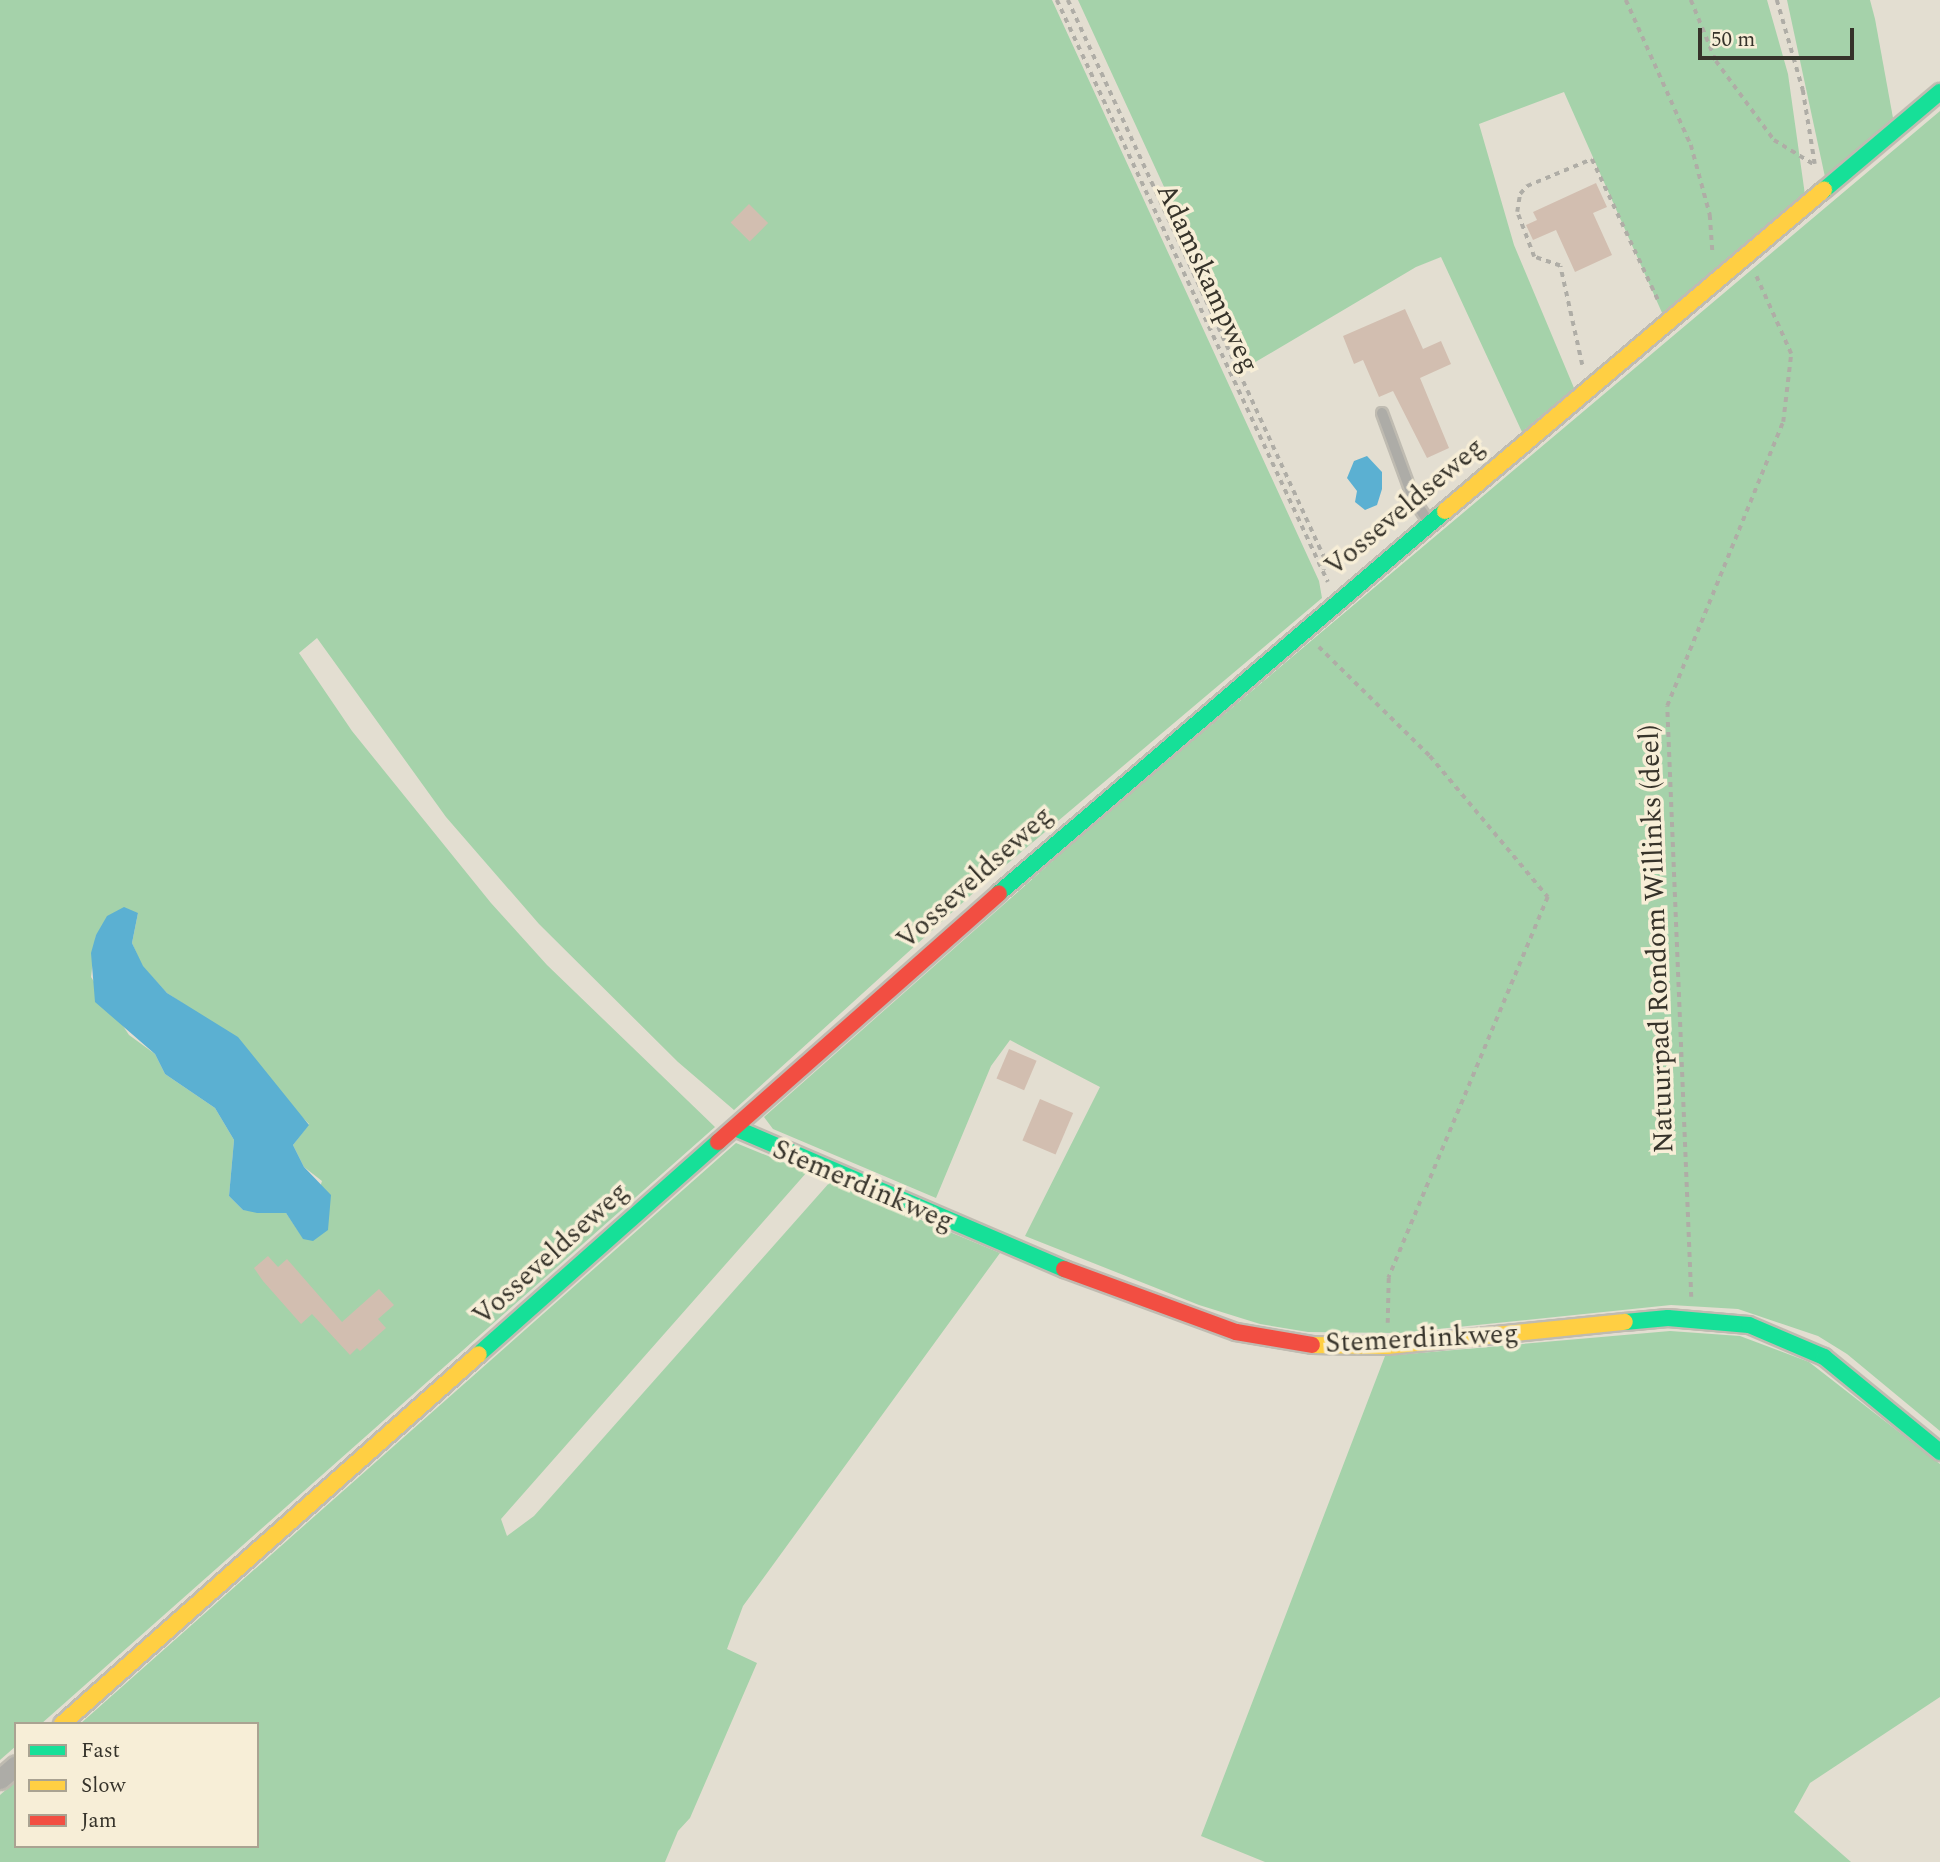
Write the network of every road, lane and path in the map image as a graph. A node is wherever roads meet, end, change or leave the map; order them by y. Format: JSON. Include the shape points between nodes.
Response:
{"nodes":[{"id":1,"x":1057,"y":0,"type":"edge"},
{"id":2,"x":1068,"y":0,"type":"edge"},
{"id":3,"x":1626,"y":0,"type":"edge"},
{"id":4,"x":1691,"y":0,"type":"edge"},
{"id":5,"x":1777,"y":0,"type":"edge"},
{"id":6,"x":1940,"y":92,"type":"edge"},
{"id":7,"x":1815,"y":165,"type":"junction"},
{"id":8,"x":1820,"y":193,"type":"junction"},
{"id":9,"x":1746,"y":255,"type":"junction"},
{"id":10,"x":1715,"y":281,"type":"junction"},
{"id":11,"x":1668,"y":320,"type":"junction"},
{"id":12,"x":1587,"y":388,"type":"junction"},
{"id":13,"x":1382,"y":413,"type":"dead end"},
{"id":14,"x":1429,"y":523,"type":"junction"},
{"id":15,"x":1302,"y":631,"type":"junction"},
{"id":16,"x":735,"y":1128,"type":"junction"},
{"id":17,"x":1692,"y":1318,"type":"junction"},
{"id":18,"x":1387,"y":1346,"type":"junction"},
{"id":19,"x":1940,"y":1452,"type":"edge"},
{"id":20,"x":64,"y":1722,"type":"edge"},
{"id":21,"x":14,"y":1767,"type":"edge"},
{"id":22,"x":0,"y":1779,"type":"edge"}],
"edges":[{"from":1,"to":2,"type":"path","name":"Adamskampweg","via":[[1323,572],[1325,559]]},
{"from":3,"to":10,"type":"path","via":[[1691,145],[1710,215]]},
{"from":4,"to":7,"type":"path","via":[[1716,61],[1774,140]]},
{"from":5,"to":7,"type":"path","via":[[1803,90]]},
{"from":6,"to":8,"type":"street","name":"Vosseveldseweg"},
{"from":7,"to":8,"type":"path"},
{"from":8,"to":9,"type":"street","name":"Vosseveldseweg"},
{"from":9,"to":10,"type":"street","name":"Vosseveldseweg"},
{"from":9,"to":17,"type":"path","name":"Natuurpad Rondom Willinks (deel)","via":[[1791,354],[1783,422],[1667,706]]},
{"from":10,"to":11,"type":"street","name":"Vosseveldseweg"},
{"from":11,"to":12,"type":"street","name":"Vosseveldseweg"},
{"from":11,"to":12,"type":"path","via":[[1592,159],[1527,186],[1520,194],[1517,212],[1534,257],[1560,265]]},
{"from":12,"to":14,"type":"street","name":"Vosseveldseweg"},
{"from":13,"to":14,"type":"lane","via":[[1414,500]]},
{"from":14,"to":15,"type":"street","name":"Vosseveldseweg"},
{"from":15,"to":16,"type":"street","name":"Vosseveldseweg","via":[[1131,776]]},
{"from":15,"to":18,"type":"path","via":[[1430,756],[1548,897],[1389,1278]]},
{"from":16,"to":18,"type":"street","name":"Stemerdinkweg","via":[[1039,1260],[1236,1332],[1305,1345]]},
{"from":16,"to":20,"type":"street","name":"Vosseveldseweg"},
{"from":17,"to":18,"type":"street","name":"Stemerdinkweg"},
{"from":17,"to":19,"type":"street","name":"Stemerdinkweg","via":[[1749,1325],[1824,1357]]},
{"from":21,"to":22,"type":"street"}]}
